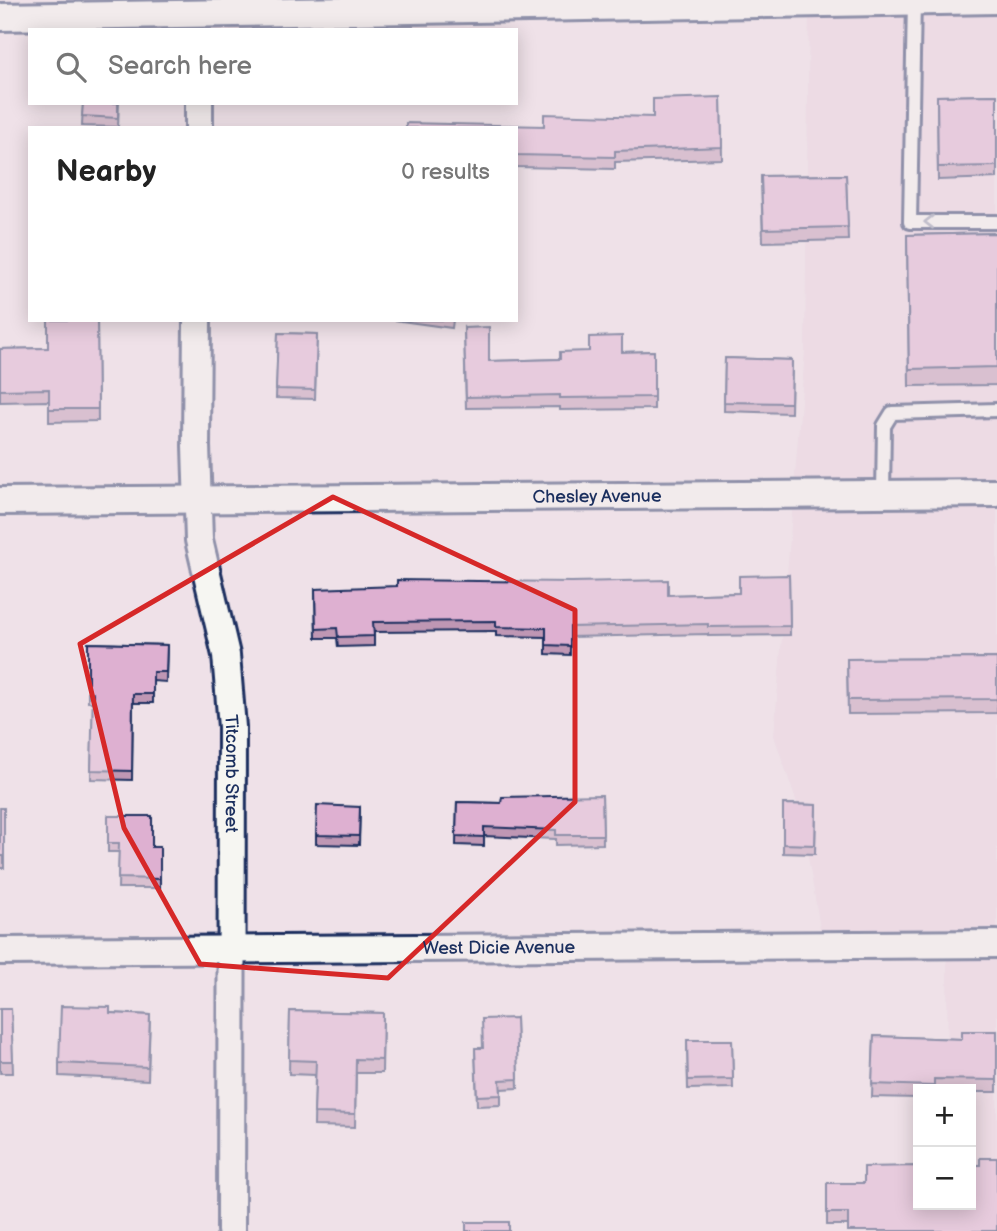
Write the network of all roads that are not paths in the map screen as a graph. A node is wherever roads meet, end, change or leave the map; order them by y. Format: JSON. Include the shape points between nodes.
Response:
{"nodes":[{"id":1,"x":997,"y":0,"type":"edge"},
{"id":2,"x":914,"y":1,"type":"edge"},
{"id":3,"x":200,"y":15,"type":"edge"},
{"id":4,"x":0,"y":17,"type":"edge"},
{"id":5,"x":199,"y":105,"type":"edge"},
{"id":6,"x":199,"y":126,"type":"edge"},
{"id":7,"x":997,"y":222,"type":"edge"},
{"id":8,"x":197,"y":322,"type":"edge"},
{"id":9,"x":997,"y":410,"type":"edge"},
{"id":10,"x":997,"y":493,"type":"edge"},
{"id":11,"x":883,"y":494,"type":"junction"},
{"id":12,"x":0,"y":500,"type":"edge"},
{"id":13,"x":197,"y":500,"type":"junction"},
{"id":14,"x":997,"y":944,"type":"edge"},
{"id":15,"x":230,"y":950,"type":"junction"},
{"id":16,"x":0,"y":951,"type":"edge"},
{"id":17,"x":231,"y":1231,"type":"edge"}],
"edges":[{"from":1,"to":2,"type":"street"},
{"from":2,"to":3,"type":"street"},
{"from":7,"to":2,"type":"lane","one_way":true,"via":[[910,222]]},
{"from":3,"to":4,"type":"street"},
{"from":5,"to":6,"type":"street"},
{"from":8,"to":13,"type":"street","name":"Titcomb Street"},
{"from":9,"to":11,"type":"lane","via":[[892,413],[884,426]]},
{"from":10,"to":11,"type":"street","name":"Chesley Avenue"},
{"from":11,"to":13,"type":"street","name":"Chesley Avenue"},
{"from":12,"to":13,"type":"street","name":"Chesley Avenue"},
{"from":13,"to":15,"type":"street","name":"Titcomb Street","via":[[200,540],[226,655],[232,727]]},
{"from":14,"to":15,"type":"street","name":"West Dicie Avenue"},
{"from":15,"to":16,"type":"street","name":"West Dicie Avenue"},
{"from":15,"to":17,"type":"street","name":"Titcomb Street"}]}
